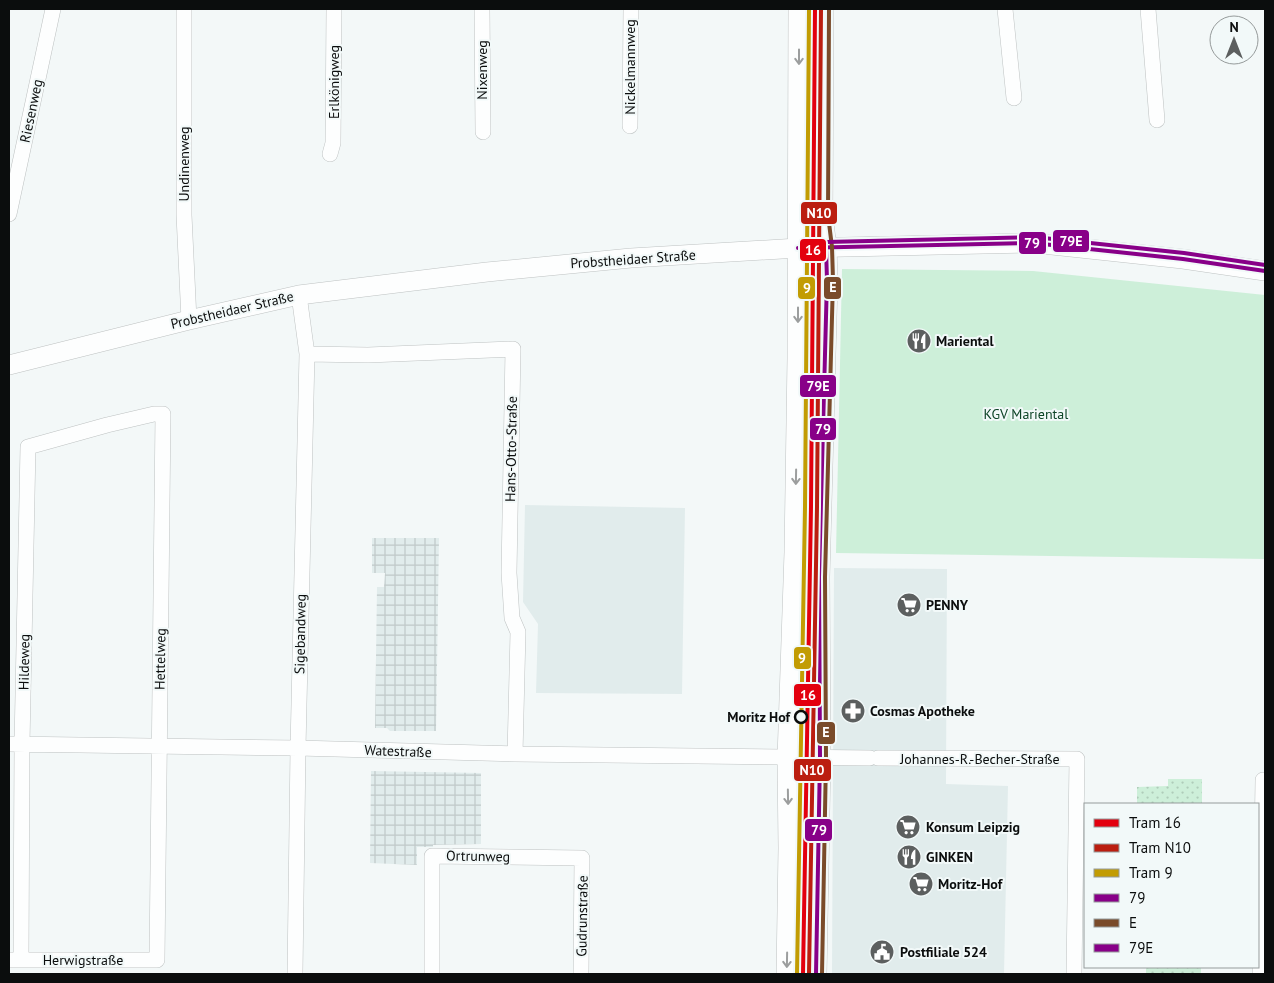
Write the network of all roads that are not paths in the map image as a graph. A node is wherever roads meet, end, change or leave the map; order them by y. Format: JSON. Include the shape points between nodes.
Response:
{"nodes":[{"id":1,"x":53,"y":9,"type":"edge"},
{"id":2,"x":184,"y":9,"type":"edge"},
{"id":3,"x":334,"y":9,"type":"edge"},
{"id":4,"x":482,"y":9,"type":"edge"},
{"id":5,"x":630,"y":9,"type":"edge"},
{"id":6,"x":799,"y":9,"type":"edge"},
{"id":7,"x":823,"y":9,"type":"edge"},
{"id":8,"x":1005,"y":9,"type":"edge"},
{"id":9,"x":1148,"y":9,"type":"edge"},
{"id":10,"x":1014,"y":98,"type":"dead end"},
{"id":11,"x":1157,"y":120,"type":"dead end"},
{"id":12,"x":630,"y":126,"type":"dead end"},
{"id":13,"x":482,"y":132,"type":"dead end"},
{"id":14,"x":330,"y":154,"type":"dead end"},
{"id":15,"x":9,"y":214,"type":"edge"},
{"id":16,"x":798,"y":248,"type":"junction"},
{"id":17,"x":826,"y":248,"type":"junction"},
{"id":18,"x":1265,"y":271,"type":"edge"},
{"id":19,"x":299,"y":295,"type":"junction"},
{"id":20,"x":189,"y":320,"type":"junction"},
{"id":21,"x":307,"y":354,"type":"junction"},
{"id":22,"x":9,"y":366,"type":"edge"},
{"id":23,"x":107,"y":424,"type":"joint"},
{"id":24,"x":16,"y":744,"type":"edge"},
{"id":25,"x":159,"y":747,"type":"junction"},
{"id":26,"x":298,"y":748,"type":"junction"},
{"id":27,"x":515,"y":754,"type":"junction"},
{"id":28,"x":788,"y":758,"type":"junction"},
{"id":29,"x":820,"y":758,"type":"junction"},
{"id":30,"x":1263,"y":780,"type":"dead end"},
{"id":31,"x":582,"y":858,"type":"joint"},
{"id":32,"x":15,"y":960,"type":"edge"},
{"id":33,"x":157,"y":960,"type":"joint"},
{"id":34,"x":295,"y":974,"type":"edge"},
{"id":35,"x":432,"y":974,"type":"edge"},
{"id":36,"x":581,"y":974,"type":"edge"},
{"id":37,"x":787,"y":974,"type":"edge"},
{"id":38,"x":816,"y":974,"type":"edge"},
{"id":39,"x":1074,"y":974,"type":"edge"},
{"id":40,"x":1260,"y":974,"type":"edge"}],
"edges":[{"from":1,"to":15,"type":"street","name":"Riesenweg"},
{"from":2,"to":20,"type":"street","name":"Undinenweg","via":[[184,215]]},
{"from":3,"to":14,"type":"street","name":"Erlkönigweg","via":[[333,142]]},
{"from":4,"to":13,"type":"street","name":"Nixenweg"},
{"from":5,"to":12,"type":"street","name":"Nickelmannweg"},
{"from":6,"to":16,"type":"main road","one_way":true},
{"from":7,"to":17,"type":"main road","via":[[822,215]]},
{"from":8,"to":10,"type":"street"},
{"from":9,"to":11,"type":"street"},
{"from":16,"to":17,"type":"street","name":"Probstheidaer Straße"},
{"from":16,"to":19,"type":"street","name":"Probstheidaer Straße","via":[[631,258]]},
{"from":16,"to":28,"type":"main road","one_way":true,"via":[[795,552]]},
{"from":17,"to":18,"type":"street","name":"Probstheidaer Straße","via":[[1033,243]]},
{"from":17,"to":29,"type":"main road","via":[[819,577]]},
{"from":19,"to":20,"type":"street","name":"Probstheidaer Straße"},
{"from":19,"to":21,"type":"street","name":"Sigebandweg"},
{"from":20,"to":22,"type":"street","name":"Probstheidaer Straße"},
{"from":21,"to":26,"type":"street","name":"Sigebandweg"},
{"from":21,"to":27,"type":"street","name":"Hans-Otto-Straße","via":[[368,355],[513,348],[509,573],[512,618],[518,632]]},
{"from":23,"to":24,"type":"street","name":"Hildeweg","via":[[28,447]]},
{"from":23,"to":25,"type":"street","name":"Hettelweg","via":[[163,414]]},
{"from":24,"to":25,"type":"street","name":"Watestraße"},
{"from":24,"to":32,"type":"street","name":"Hildeweg"},
{"from":25,"to":26,"type":"street","name":"Watestraße"},
{"from":25,"to":33,"type":"street","name":"Hettelweg"},
{"from":26,"to":27,"type":"street","name":"Watestraße"},
{"from":26,"to":34,"type":"street","name":"Sigebandweg"},
{"from":27,"to":28,"type":"street","name":"Watestraße"},
{"from":28,"to":29,"type":"street","name":"Johannes-R.-Becher-Straße"},
{"from":28,"to":37,"type":"main road","one_way":true},
{"from":29,"to":38,"type":"main road"},
{"from":29,"to":39,"type":"street","name":"Johannes-R.-Becher-Straße","via":[[1077,759]]},
{"from":30,"to":40,"type":"street"},
{"from":31,"to":35,"type":"street","name":"Ortrunweg","via":[[432,856]]},
{"from":31,"to":36,"type":"street","name":"Gudrunstraße"},
{"from":32,"to":33,"type":"street","name":"Herwigstraße"}]}
